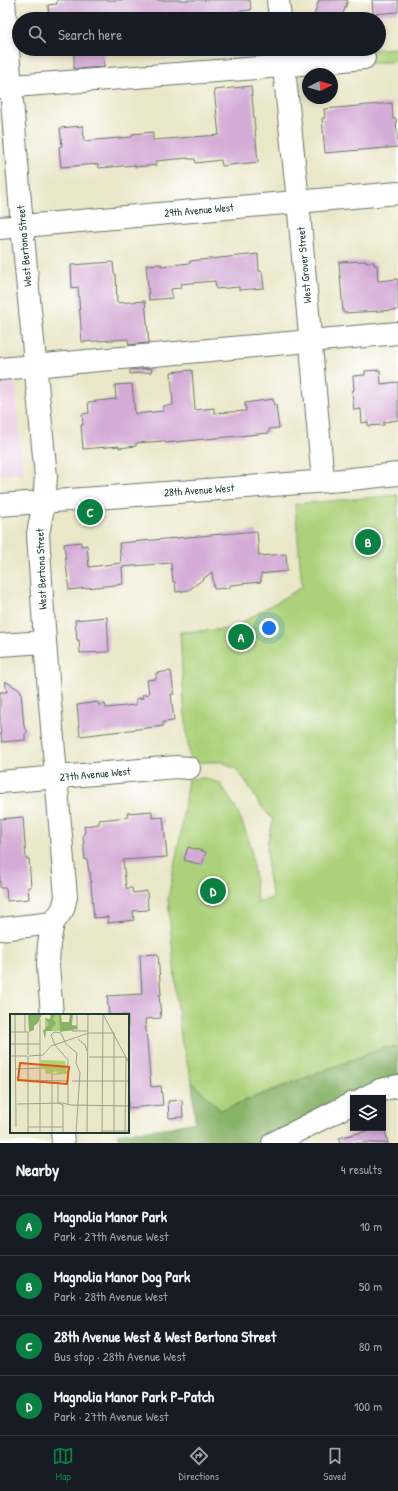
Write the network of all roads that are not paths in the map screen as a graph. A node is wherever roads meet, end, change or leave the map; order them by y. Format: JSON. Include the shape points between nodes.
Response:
{"nodes":[{"id":1,"x":4,"y":0,"type":"edge"},
{"id":2,"x":278,"y":0,"type":"edge"},
{"id":3,"x":279,"y":12,"type":"edge"},
{"id":4,"x":283,"y":57,"type":"edge"},
{"id":5,"x":364,"y":58,"type":"dead end"},
{"id":6,"x":5,"y":86,"type":"edge"},
{"id":7,"x":398,"y":193,"type":"edge"},
{"id":8,"x":298,"y":201,"type":"junction"},
{"id":9,"x":22,"y":226,"type":"junction"},
{"id":10,"x":0,"y":228,"type":"edge"},
{"id":11,"x":398,"y":333,"type":"edge"},
{"id":12,"x":311,"y":341,"type":"junction"},
{"id":13,"x":36,"y":366,"type":"junction"},
{"id":14,"x":0,"y":368,"type":"edge"},
{"id":15,"x":398,"y":474,"type":"edge"},
{"id":16,"x":323,"y":481,"type":"junction"},
{"id":17,"x":44,"y":502,"type":"junction"},
{"id":18,"x":0,"y":505,"type":"edge"},
{"id":19,"x":45,"y":642,"type":"junction"},
{"id":20,"x":0,"y":645,"type":"edge"},
{"id":21,"x":189,"y":768,"type":"dead end"},
{"id":22,"x":56,"y":777,"type":"junction"},
{"id":23,"x":0,"y":782,"type":"edge"},
{"id":24,"x":53,"y":923,"type":"junction"},
{"id":25,"x":0,"y":928,"type":"edge"},
{"id":26,"x":52,"y":1014,"type":"edge"},
{"id":27,"x":398,"y":1086,"type":"edge"},
{"id":28,"x":370,"y":1095,"type":"edge"},
{"id":29,"x":350,"y":1104,"type":"edge"},
{"id":30,"x":62,"y":1133,"type":"edge"},
{"id":31,"x":63,"y":1143,"type":"edge"},
{"id":32,"x":273,"y":1143,"type":"edge"}],
"edges":[{"from":1,"to":6,"type":"street","name":"West Bertona Street"},
{"from":2,"to":3,"type":"street"},
{"from":4,"to":5,"type":"street"},
{"from":4,"to":6,"type":"street"},
{"from":4,"to":8,"type":"street","name":"West Grover Street"},
{"from":6,"to":9,"type":"street","name":"West Bertona Street"},
{"from":7,"to":8,"type":"street","name":"29th Avenue West"},
{"from":8,"to":9,"type":"street","name":"29th Avenue West"},
{"from":8,"to":12,"type":"street","name":"West Grover Street"},
{"from":9,"to":10,"type":"street","name":"29th Avenue West"},
{"from":9,"to":13,"type":"street","name":"West Bertona Street"},
{"from":11,"to":12,"type":"street"},
{"from":12,"to":13,"type":"street"},
{"from":12,"to":16,"type":"street","name":"West Grover Street"},
{"from":13,"to":14,"type":"street"},
{"from":13,"to":17,"type":"street","name":"West Bertona Street","via":[[46,477]]},
{"from":15,"to":16,"type":"street","name":"28th Avenue West"},
{"from":16,"to":17,"type":"street","name":"28th Avenue West"},
{"from":17,"to":18,"type":"street","name":"28th Avenue West"},
{"from":17,"to":19,"type":"street","name":"West Bertona Street","via":[[38,534]]},
{"from":19,"to":20,"type":"street"},
{"from":19,"to":22,"type":"street","name":"West Bertona Street"},
{"from":21,"to":22,"type":"street","name":"27th Avenue West"},
{"from":22,"to":23,"type":"street","name":"27th Avenue West"},
{"from":22,"to":24,"type":"street","name":"West Bertona Street","via":[[66,898],[63,909]]},
{"from":24,"to":25,"type":"street"},
{"from":24,"to":26,"type":"street","name":"West Bertona Street","via":[[48,966]]},
{"from":27,"to":28,"type":"street"},
{"from":29,"to":32,"type":"street"},
{"from":30,"to":31,"type":"street"}]}
